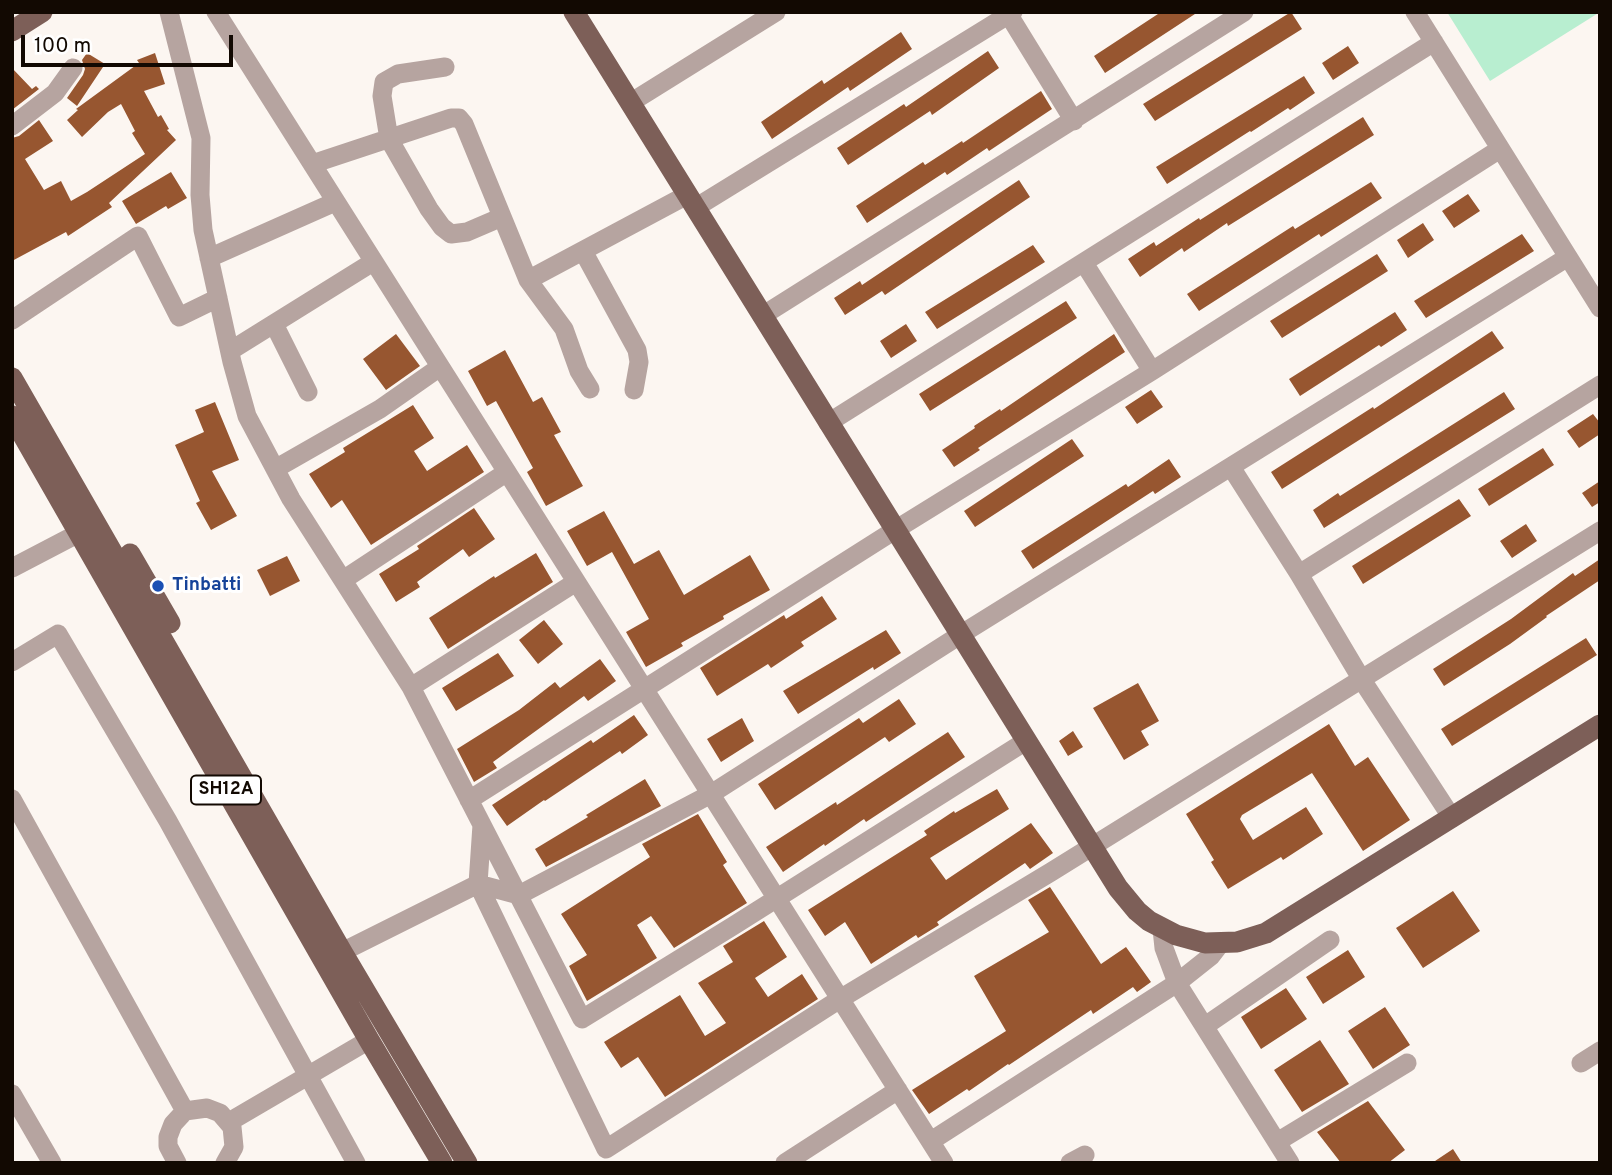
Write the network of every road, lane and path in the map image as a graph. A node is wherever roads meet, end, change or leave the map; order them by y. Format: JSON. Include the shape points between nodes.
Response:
{"nodes":[{"id":1,"x":169,"y":12,"type":"edge"},
{"id":2,"x":216,"y":12,"type":"edge"},
{"id":3,"x":574,"y":12,"type":"edge"},
{"id":4,"x":776,"y":12,"type":"edge"},
{"id":5,"x":1244,"y":12,"type":"edge"},
{"id":6,"x":1415,"y":12,"type":"edge"},
{"id":7,"x":1010,"y":13,"type":"edge"},
{"id":8,"x":1434,"y":43,"type":"junction"},
{"id":9,"x":445,"y":67,"type":"dead end"},
{"id":10,"x":72,"y":68,"type":"dead end"},
{"id":11,"x":630,"y":103,"type":"junction"},
{"id":12,"x":1074,"y":121,"type":"junction"},
{"id":13,"x":12,"y":126,"type":"edge"},
{"id":14,"x":389,"y":139,"type":"junction"},
{"id":15,"x":1500,"y":149,"type":"junction"},
{"id":16,"x":312,"y":164,"type":"junction"},
{"id":17,"x":335,"y":202,"type":"junction"},
{"id":18,"x":691,"y":202,"type":"junction"},
{"id":19,"x":502,"y":217,"type":"junction"},
{"id":20,"x":583,"y":251,"type":"junction"},
{"id":21,"x":1568,"y":257,"type":"junction"},
{"id":22,"x":209,"y":258,"type":"junction"},
{"id":23,"x":373,"y":262,"type":"junction"},
{"id":24,"x":1084,"y":263,"type":"junction"},
{"id":25,"x":528,"y":281,"type":"junction"},
{"id":26,"x":218,"y":298,"type":"junction"},
{"id":27,"x":1600,"y":308,"type":"edge"},
{"id":28,"x":762,"y":316,"type":"junction"},
{"id":29,"x":12,"y":320,"type":"edge"},
{"id":30,"x":274,"y":324,"type":"junction"},
{"id":31,"x":230,"y":351,"type":"junction"},
{"id":32,"x":440,"y":367,"type":"junction"},
{"id":33,"x":1152,"y":371,"type":"junction"},
{"id":34,"x":12,"y":378,"type":"edge"},
{"id":35,"x":1600,"y":385,"type":"edge"},
{"id":36,"x":590,"y":389,"type":"dead end"},
{"id":37,"x":634,"y":390,"type":"dead end"},
{"id":38,"x":309,"y":392,"type":"dead end"},
{"id":39,"x":12,"y":416,"type":"edge"},
{"id":40,"x":828,"y":423,"type":"junction"},
{"id":41,"x":1231,"y":467,"type":"junction"},
{"id":42,"x":275,"y":469,"type":"junction"},
{"id":43,"x":507,"y":472,"type":"junction"},
{"id":44,"x":895,"y":530,"type":"junction"},
{"id":45,"x":1600,"y":531,"type":"edge"},
{"id":46,"x":79,"y":533,"type":"junction"},
{"id":47,"x":12,"y":568,"type":"edge"},
{"id":48,"x":1299,"y":574,"type":"junction"},
{"id":49,"x":343,"y":580,"type":"junction"},
{"id":50,"x":576,"y":582,"type":"junction"},
{"id":51,"x":960,"y":635,"type":"junction"},
{"id":52,"x":12,"y":662,"type":"edge"},
{"id":53,"x":1362,"y":680,"type":"junction"},
{"id":54,"x":411,"y":687,"type":"junction"},
{"id":55,"x":643,"y":688,"type":"junction"},
{"id":56,"x":1600,"y":725,"type":"edge"},
{"id":57,"x":1026,"y":741,"type":"junction"},
{"id":58,"x":711,"y":794,"type":"junction"},
{"id":59,"x":12,"y":799,"type":"edge"},
{"id":60,"x":469,"y":800,"type":"junction"},
{"id":61,"x":1452,"y":818,"type":"junction"},
{"id":62,"x":482,"y":825,"type":"junction"},
{"id":63,"x":1092,"y":845,"type":"junction"},
{"id":64,"x":478,"y":884,"type":"junction"},
{"id":65,"x":519,"y":895,"type":"junction"},
{"id":66,"x":776,"y":898,"type":"junction"},
{"id":67,"x":1162,"y":929,"type":"junction"},
{"id":68,"x":1330,"y":940,"type":"dead end"},
{"id":69,"x":1221,"y":943,"type":"junction"},
{"id":70,"x":342,"y":951,"type":"junction"},
{"id":71,"x":1177,"y":983,"type":"junction"},
{"id":72,"x":840,"y":999,"type":"junction"},
{"id":73,"x":1205,"y":1026,"type":"junction"},
{"id":74,"x":369,"y":1040,"type":"junction"},
{"id":75,"x":1600,"y":1051,"type":"edge"},
{"id":76,"x":1407,"y":1063,"type":"dead end"},
{"id":77,"x":1581,"y":1063,"type":"dead end"},
{"id":78,"x":308,"y":1075,"type":"junction"},
{"id":79,"x":898,"y":1090,"type":"junction"},
{"id":80,"x":399,"y":1092,"type":"junction"},
{"id":81,"x":12,"y":1094,"type":"edge"},
{"id":82,"x":186,"y":1111,"type":"junction"},
{"id":83,"x":229,"y":1122,"type":"junction"},
{"id":84,"x":931,"y":1141,"type":"junction"},
{"id":85,"x":1277,"y":1142,"type":"junction"},
{"id":86,"x":609,"y":1156,"type":"edge"},
{"id":87,"x":52,"y":1163,"type":"edge"},
{"id":88,"x":177,"y":1163,"type":"edge"},
{"id":89,"x":225,"y":1163,"type":"edge"},
{"id":90,"x":356,"y":1163,"type":"edge"},
{"id":91,"x":432,"y":1163,"type":"edge"},
{"id":92,"x":442,"y":1163,"type":"edge"},
{"id":93,"x":467,"y":1163,"type":"edge"},
{"id":94,"x":785,"y":1163,"type":"edge"},
{"id":95,"x":944,"y":1163,"type":"edge"},
{"id":96,"x":1290,"y":1163,"type":"edge"}],
"edges":[{"from":1,"to":22,"type":"street","via":[[201,138],[200,195]]},
{"from":2,"to":16,"type":"street"},
{"from":3,"to":11,"type":"main road"},
{"from":4,"to":11,"type":"street"},
{"from":5,"to":12,"type":"street"},
{"from":6,"to":8,"type":"street"},
{"from":7,"to":12,"type":"street"},
{"from":7,"to":18,"type":"street"},
{"from":8,"to":15,"type":"street"},
{"from":8,"to":24,"type":"street"},
{"from":9,"to":14,"type":"street","via":[[398,74],[384,82]]},
{"from":10,"to":13,"type":"street","via":[[55,93]]},
{"from":11,"to":18,"type":"main road"},
{"from":12,"to":28,"type":"street"},
{"from":14,"to":16,"type":"street"},
{"from":14,"to":19,"type":"street","via":[[429,209],[452,234]]},
{"from":14,"to":19,"type":"street","via":[[459,118]]},
{"from":15,"to":21,"type":"street"},
{"from":15,"to":33,"type":"street"},
{"from":16,"to":17,"type":"street"},
{"from":17,"to":22,"type":"street"},
{"from":17,"to":23,"type":"street"},
{"from":18,"to":20,"type":"street"},
{"from":18,"to":28,"type":"main road"},
{"from":19,"to":25,"type":"street"},
{"from":20,"to":25,"type":"street"},
{"from":20,"to":37,"type":"street","via":[[637,350]]},
{"from":21,"to":27,"type":"street"},
{"from":21,"to":41,"type":"street"},
{"from":22,"to":26,"type":"street"},
{"from":23,"to":30,"type":"street"},
{"from":23,"to":32,"type":"street"},
{"from":24,"to":33,"type":"street"},
{"from":24,"to":40,"type":"street"},
{"from":25,"to":36,"type":"street","via":[[564,330]]},
{"from":26,"to":29,"type":"street","via":[[179,317],[138,236]]},
{"from":26,"to":31,"type":"street"},
{"from":28,"to":40,"type":"main road"},
{"from":30,"to":31,"type":"street"},
{"from":30,"to":38,"type":"street"},
{"from":31,"to":42,"type":"street","via":[[247,416]]},
{"from":32,"to":42,"type":"street","via":[[380,409]]},
{"from":32,"to":43,"type":"street"},
{"from":33,"to":44,"type":"street"},
{"from":34,"to":70,"type":"main road","number":"SH12A","via":[[69,476],[103,511],[152,590],[207,694],[221,739]]},
{"from":35,"to":48,"type":"street"},
{"from":39,"to":46,"type":"main road","number":"SH12A"},
{"from":40,"to":44,"type":"main road"},
{"from":41,"to":48,"type":"street"},
{"from":41,"to":51,"type":"street"},
{"from":42,"to":49,"type":"street"},
{"from":43,"to":49,"type":"street"},
{"from":43,"to":50,"type":"street"},
{"from":44,"to":51,"type":"main road"},
{"from":44,"to":55,"type":"street"},
{"from":45,"to":53,"type":"street"},
{"from":46,"to":47,"type":"street"},
{"from":46,"to":74,"type":"main road","number":"SH12A"},
{"from":48,"to":53,"type":"street"},
{"from":49,"to":54,"type":"street"},
{"from":50,"to":54,"type":"street"},
{"from":50,"to":55,"type":"street"},
{"from":51,"to":57,"type":"main road"},
{"from":51,"to":58,"type":"street"},
{"from":52,"to":78,"type":"street","via":[[58,634]]},
{"from":53,"to":61,"type":"street"},
{"from":53,"to":63,"type":"street"},
{"from":54,"to":60,"type":"street"},
{"from":55,"to":58,"type":"street"},
{"from":55,"to":60,"type":"street"},
{"from":56,"to":61,"type":"main road"},
{"from":57,"to":63,"type":"main road"},
{"from":57,"to":66,"type":"street"},
{"from":58,"to":65,"type":"street"},
{"from":58,"to":66,"type":"street"},
{"from":59,"to":82,"type":"street"},
{"from":60,"to":62,"type":"street"},
{"from":61,"to":69,"type":"main road","via":[[1280,926],[1252,938]]},
{"from":62,"to":64,"type":"street"},
{"from":62,"to":65,"type":"street"},
{"from":63,"to":67,"type":"main road","via":[[1127,900]]},
{"from":63,"to":72,"type":"street"},
{"from":64,"to":65,"type":"street"},
{"from":64,"to":70,"type":"street"},
{"from":64,"to":86,"type":"street"},
{"from":65,"to":66,"type":"street","via":[[582,1019]]},
{"from":66,"to":72,"type":"street"},
{"from":67,"to":69,"type":"main road","via":[[1190,940]]},
{"from":67,"to":71,"type":"street"},
{"from":68,"to":73,"type":"street"},
{"from":69,"to":71,"type":"street","via":[[1211,957]]},
{"from":70,"to":93,"type":"main road","number":"SH12A"},
{"from":71,"to":73,"type":"street"},
{"from":71,"to":84,"type":"street"},
{"from":72,"to":79,"type":"street"},
{"from":72,"to":86,"type":"street"},
{"from":73,"to":85,"type":"street"},
{"from":74,"to":78,"type":"street"},
{"from":74,"to":80,"type":"main road","number":"SH12A"},
{"from":75,"to":77,"type":"street"},
{"from":76,"to":85,"type":"street"},
{"from":78,"to":83,"type":"street"},
{"from":78,"to":90,"type":"street"},
{"from":79,"to":84,"type":"street"},
{"from":79,"to":94,"type":"street"},
{"from":80,"to":91,"type":"street"},
{"from":80,"to":92,"type":"main road","number":"SH12A"},
{"from":81,"to":87,"type":"street"},
{"from":82,"to":83,"type":"street","via":[[207,1108]]},
{"from":82,"to":88,"type":"street","via":[[168,1137]]},
{"from":83,"to":89,"type":"street","via":[[235,1139]]},
{"from":84,"to":95,"type":"street"},
{"from":85,"to":96,"type":"street"}]}
